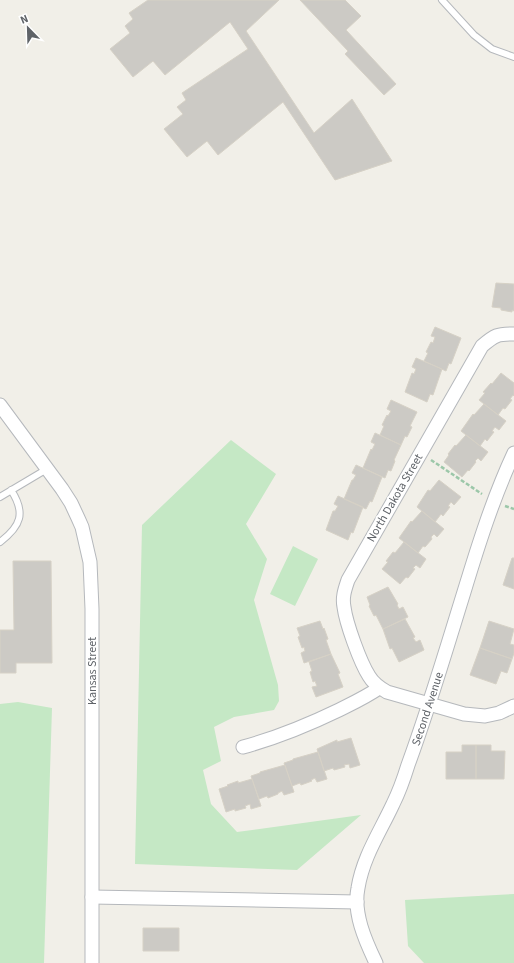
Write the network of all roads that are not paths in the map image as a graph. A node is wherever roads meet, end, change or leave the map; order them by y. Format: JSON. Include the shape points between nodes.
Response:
{"nodes":[{"id":1,"x":442,"y":0,"type":"edge"},
{"id":2,"x":514,"y":56,"type":"edge"},
{"id":3,"x":514,"y":334,"type":"edge"},
{"id":4,"x":0,"y":405,"type":"edge"},
{"id":5,"x":514,"y":453,"type":"edge"},
{"id":6,"x":47,"y":469,"type":"junction"},
{"id":7,"x":12,"y":490,"type":"junction"},
{"id":8,"x":0,"y":497,"type":"edge"},
{"id":9,"x":0,"y":542,"type":"edge"},
{"id":10,"x":379,"y":688,"type":"junction"},
{"id":11,"x":430,"y":704,"type":"junction"},
{"id":12,"x":514,"y":706,"type":"edge"},
{"id":13,"x":244,"y":747,"type":"dead end"},
{"id":14,"x":92,"y":897,"type":"junction"},
{"id":15,"x":356,"y":902,"type":"junction"},
{"id":16,"x":92,"y":963,"type":"edge"},
{"id":17,"x":376,"y":963,"type":"edge"}],
"edges":[{"from":1,"to":2,"type":"lane","via":[[474,35],[492,49]]},
{"from":3,"to":10,"type":"street","name":"North Dakota Street","via":[[501,334],[482,346],[348,580],[343,593],[348,624],[362,662],[369,677]]},
{"from":4,"to":6,"type":"street","name":"Kansas Street"},
{"from":5,"to":11,"type":"street","name":"Second Avenue","via":[[477,550]]},
{"from":6,"to":7,"type":"lane"},
{"from":6,"to":14,"type":"street","name":"Kansas Street","via":[[71,503],[78,518],[90,562]]},
{"from":7,"to":8,"type":"lane"},
{"from":7,"to":9,"type":"lane","via":[[21,510],[19,523]]},
{"from":10,"to":11,"type":"street"},
{"from":10,"to":13,"type":"street","via":[[367,697],[324,717]]},
{"from":11,"to":12,"type":"street","via":[[464,714],[485,716]]},
{"from":11,"to":15,"type":"street","name":"Second Avenue","via":[[401,786],[368,852]]},
{"from":14,"to":15,"type":"street"},
{"from":14,"to":16,"type":"street","name":"Kansas Street"},
{"from":15,"to":17,"type":"street","name":"Second Avenue","via":[[365,938]]}]}
